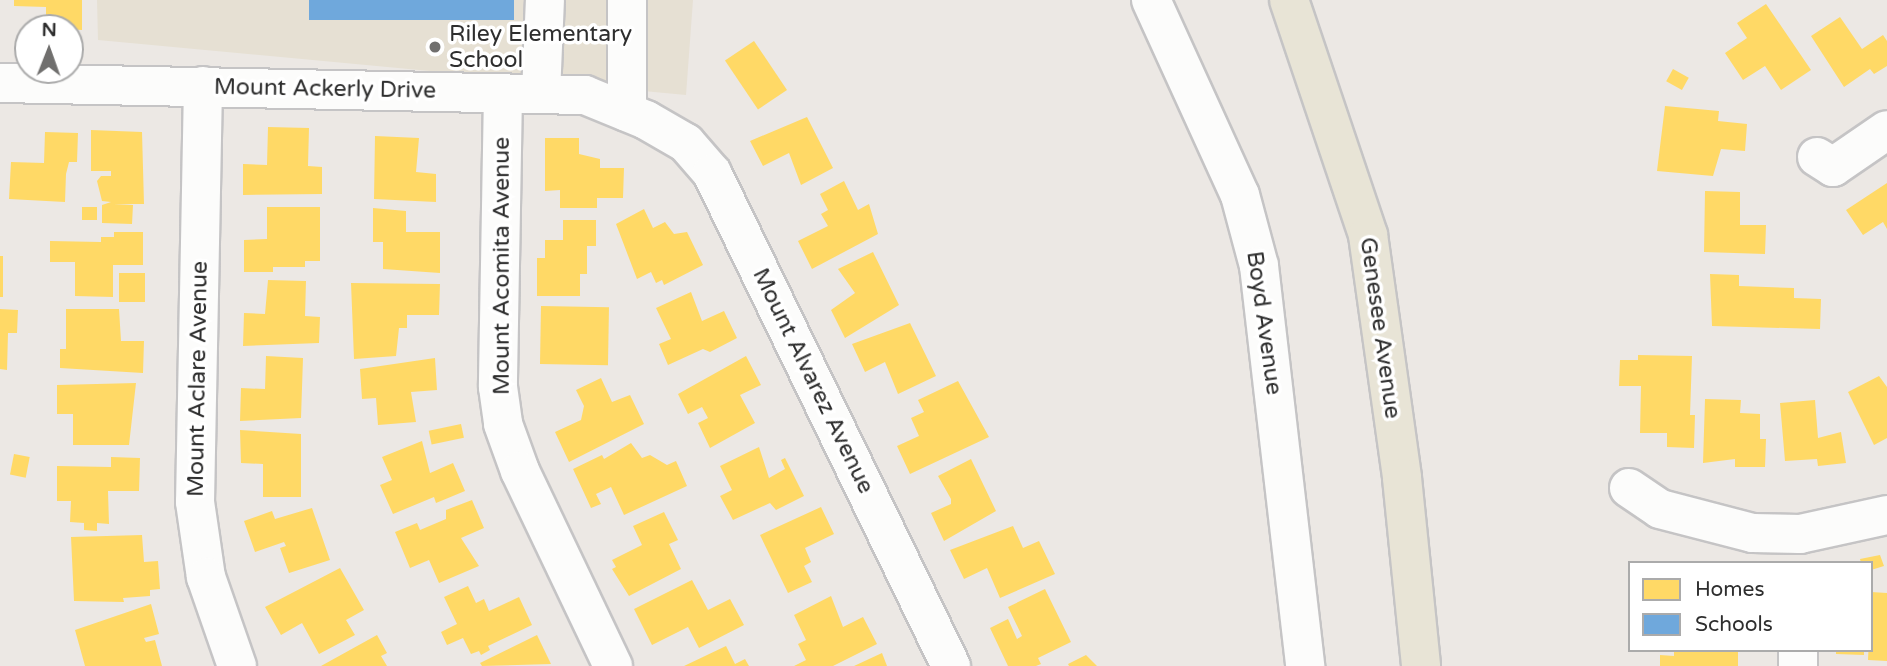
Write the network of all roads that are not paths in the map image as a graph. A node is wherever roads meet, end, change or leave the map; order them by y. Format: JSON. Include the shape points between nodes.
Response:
{"nodes":[{"id":1,"x":545,"y":0,"type":"edge"},
{"id":2,"x":627,"y":0,"type":"edge"},
{"id":3,"x":1151,"y":0,"type":"edge"},
{"id":4,"x":1289,"y":0,"type":"edge"},
{"id":5,"x":0,"y":83,"type":"edge"},
{"id":6,"x":203,"y":86,"type":"junction"},
{"id":7,"x":503,"y":93,"type":"junction"},
{"id":8,"x":541,"y":94,"type":"junction"},
{"id":9,"x":636,"y":116,"type":"junction"},
{"id":10,"x":1887,"y":130,"type":"edge"},
{"id":11,"x":1817,"y":157,"type":"dead end"},
{"id":12,"x":1629,"y":488,"type":"dead end"},
{"id":13,"x":1887,"y":514,"type":"edge"},
{"id":14,"x":1800,"y":548,"type":"edge"},
{"id":15,"x":237,"y":666,"type":"edge"},
{"id":16,"x":613,"y":666,"type":"edge"},
{"id":17,"x":951,"y":666,"type":"edge"},
{"id":18,"x":1305,"y":666,"type":"edge"},
{"id":19,"x":1420,"y":666,"type":"edge"}],
"edges":[{"from":1,"to":8,"type":"street"},
{"from":2,"to":9,"type":"street"},
{"from":3,"to":18,"type":"street","name":"Boyd Avenue","via":[[1240,195],[1259,265]]},
{"from":4,"to":19,"type":"main road","name":"Genesee Avenue","via":[[1368,235],[1402,478]]},
{"from":5,"to":6,"type":"street","name":"Mount Ackerly Drive"},
{"from":6,"to":7,"type":"street","name":"Mount Ackerly Drive"},
{"from":6,"to":15,"type":"street","name":"Mount Aclare Avenue","via":[[195,502],[206,577]]},
{"from":7,"to":8,"type":"street","name":"Mount Ackerly Drive"},
{"from":7,"to":16,"type":"street","name":"Mount Acomita Avenue","via":[[498,387],[503,424],[520,471]]},
{"from":8,"to":9,"type":"street","name":"Mount Ackerly Drive","via":[[585,95]]},
{"from":9,"to":17,"type":"street","name":"Mount Alvarez Avenue","via":[[686,143],[712,173]]},
{"from":10,"to":11,"type":"street","via":[[1833,167]]},
{"from":12,"to":14,"type":"street","via":[[1660,509]]},
{"from":13,"to":14,"type":"street"}]}
